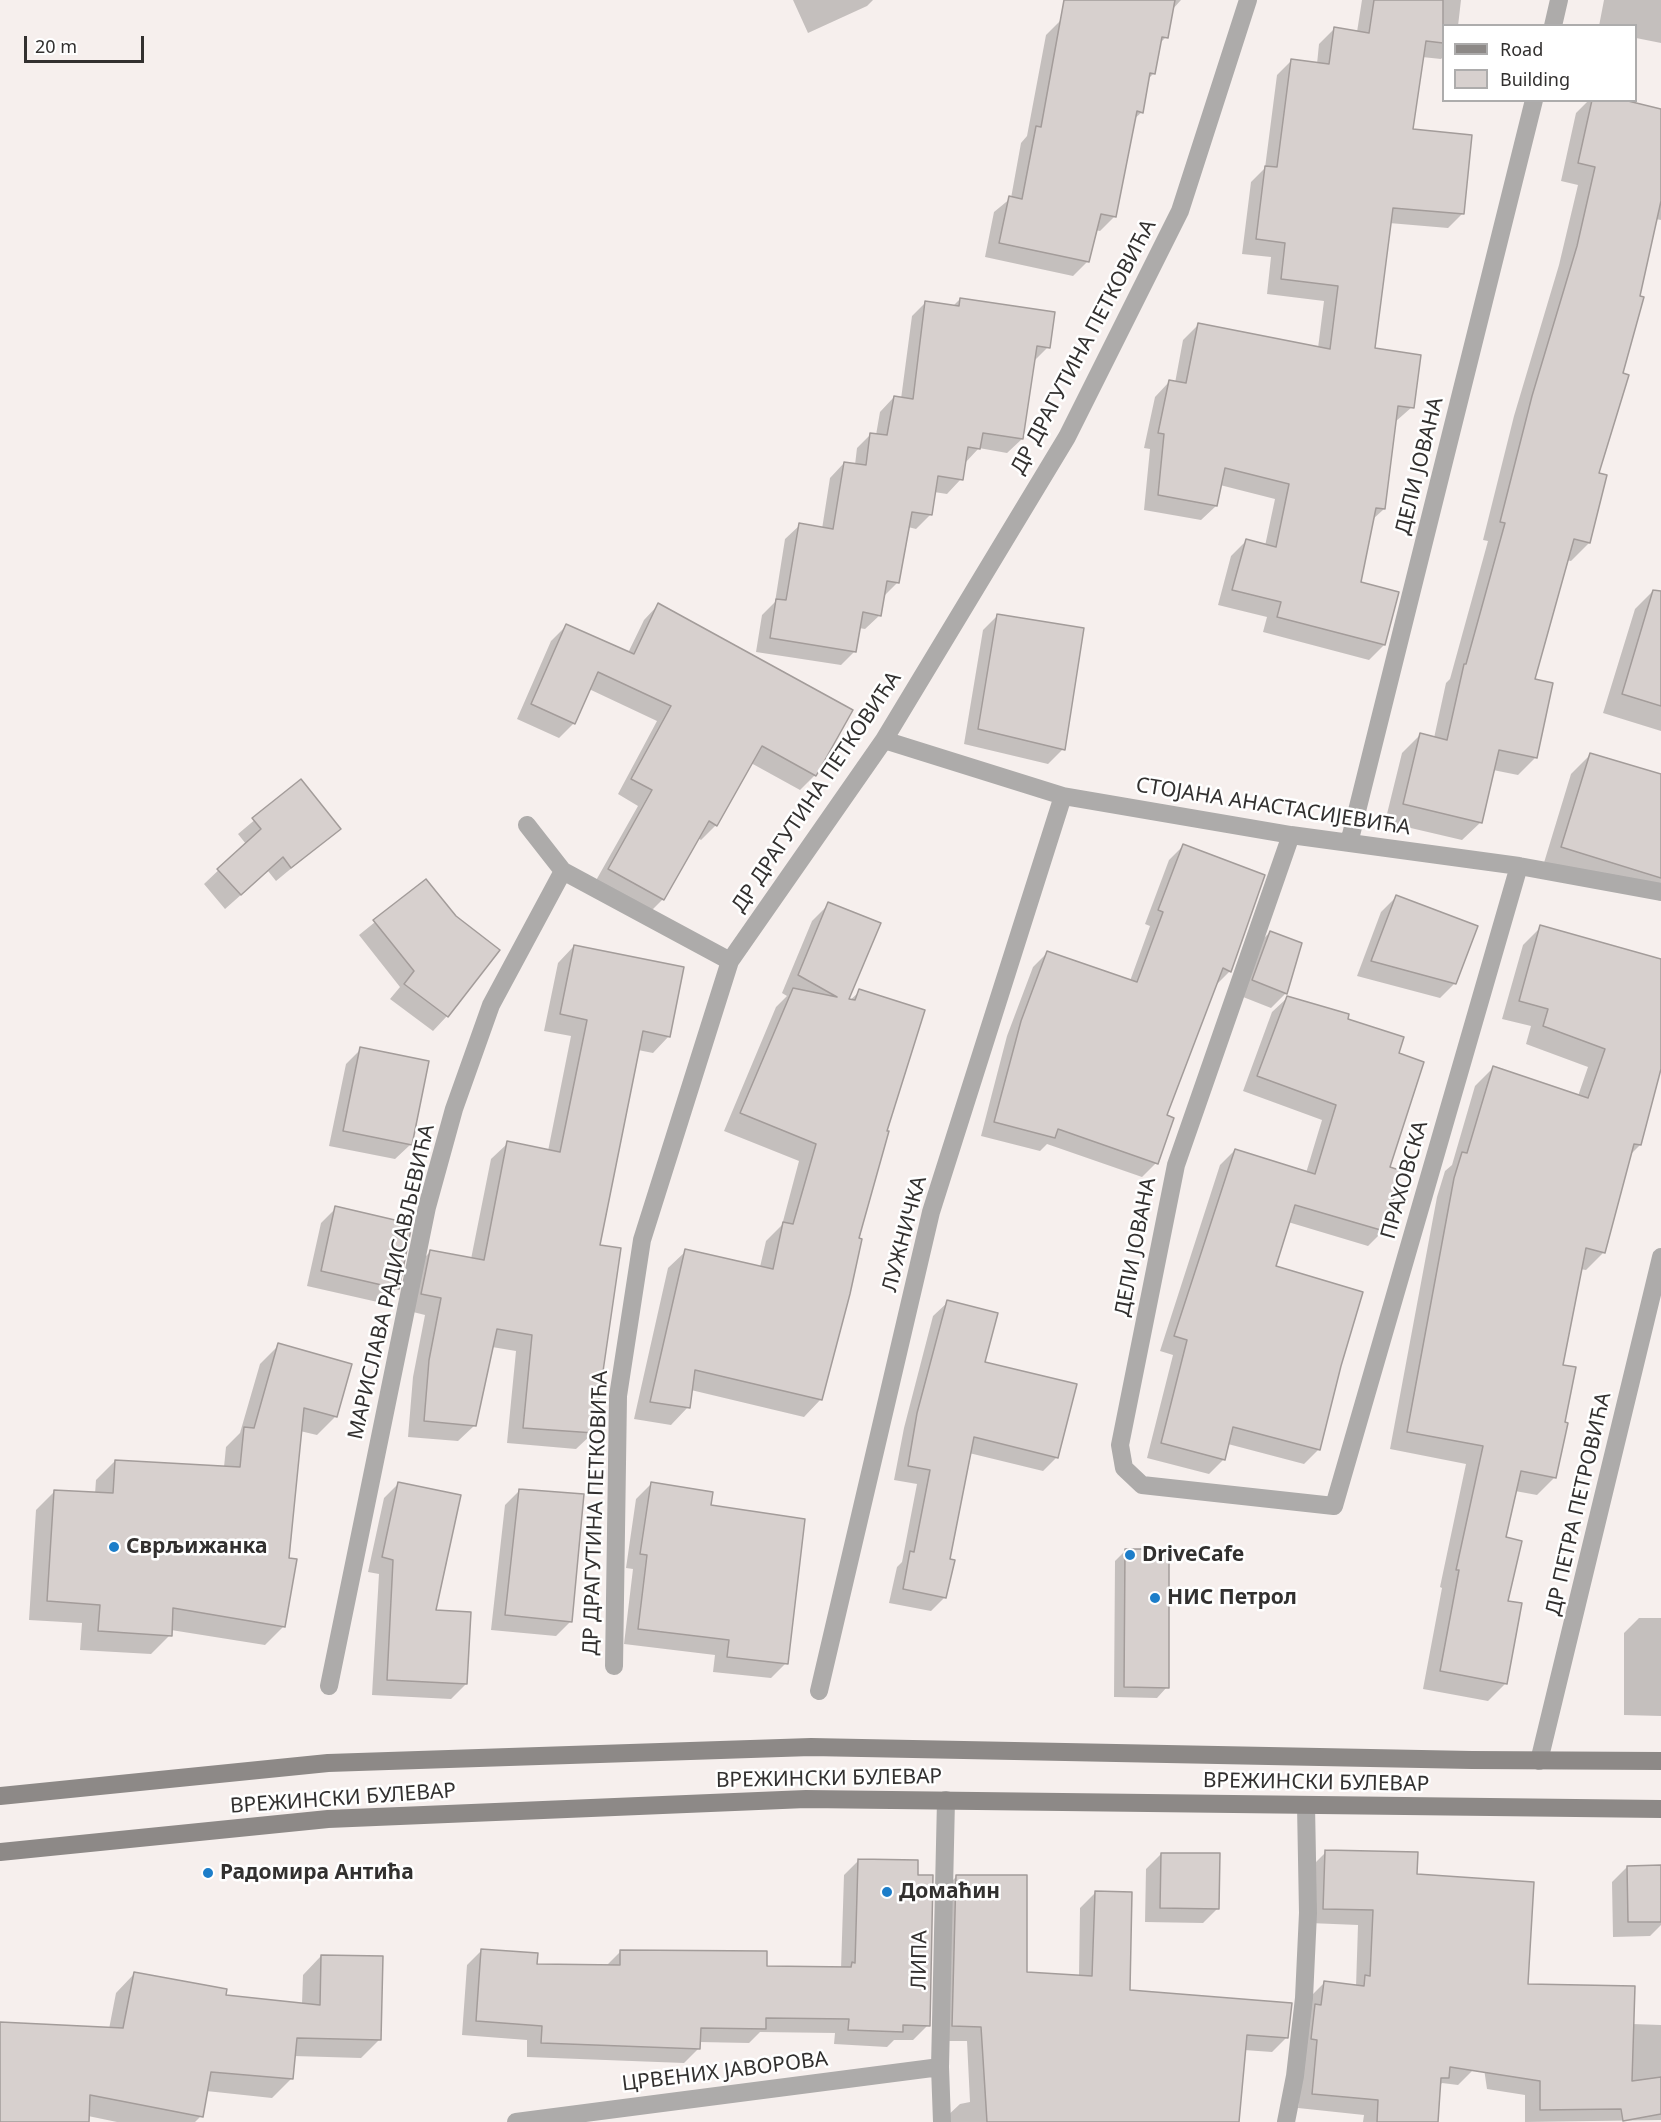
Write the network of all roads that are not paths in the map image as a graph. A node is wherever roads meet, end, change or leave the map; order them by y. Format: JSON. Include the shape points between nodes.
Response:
{"nodes":[{"id":1,"x":1248,"y":0,"type":"edge"},
{"id":2,"x":1559,"y":0,"type":"edge"},
{"id":3,"x":1553,"y":24,"type":"edge"},
{"id":4,"x":1534,"y":102,"type":"edge"},
{"id":5,"x":884,"y":740,"type":"junction"},
{"id":6,"x":1064,"y":796,"type":"junction"},
{"id":7,"x":527,"y":825,"type":"dead end"},
{"id":8,"x":1291,"y":835,"type":"junction"},
{"id":9,"x":1349,"y":843,"type":"junction"},
{"id":10,"x":1519,"y":866,"type":"junction"},
{"id":11,"x":563,"y":871,"type":"junction"},
{"id":12,"x":1661,"y":892,"type":"edge"},
{"id":13,"x":730,"y":962,"type":"junction"},
{"id":14,"x":1661,"y":1257,"type":"edge"},
{"id":15,"x":1334,"y":1506,"type":"joint"},
{"id":16,"x":614,"y":1666,"type":"dead end"},
{"id":17,"x":329,"y":1686,"type":"dead end"},
{"id":18,"x":819,"y":1691,"type":"dead end"},
{"id":19,"x":1539,"y":1761,"type":"junction"},
{"id":20,"x":1661,"y":1761,"type":"edge"},
{"id":21,"x":0,"y":1796,"type":"edge"},
{"id":22,"x":946,"y":1800,"type":"junction"},
{"id":23,"x":1306,"y":1805,"type":"junction"},
{"id":24,"x":1661,"y":1809,"type":"edge"},
{"id":25,"x":0,"y":1852,"type":"edge"},
{"id":26,"x":940,"y":2067,"type":"junction"},
{"id":27,"x":516,"y":2122,"type":"edge"},
{"id":28,"x":942,"y":2122,"type":"edge"},
{"id":29,"x":1286,"y":2122,"type":"edge"}],
"edges":[{"from":1,"to":5,"type":"street","name":"ДР ДРАГУТИНА ПЕТКОВИЋА","via":[[1180,211],[1067,437]]},
{"from":2,"to":3,"type":"street"},
{"from":4,"to":9,"type":"street","name":"ДЕЛИ ЈОВАНА"},
{"from":5,"to":6,"type":"street","name":"СТОЈАНА АНАСТАСИЈЕВИЋА"},
{"from":5,"to":13,"type":"street","name":"ДР ДРАГУТИНА ПЕТКОВИЋА"},
{"from":6,"to":8,"type":"street","name":"СТОЈАНА АНАСТАСИЈЕВИЋА"},
{"from":6,"to":18,"type":"street","name":"ЛУЖНИЧКА","via":[[931,1212]]},
{"from":7,"to":11,"type":"street"},
{"from":8,"to":9,"type":"street","name":"СТОЈАНА АНАСТАСИЈЕВИЋА"},
{"from":8,"to":15,"type":"street","name":"ДЕЛИ ЈОВАНА","via":[[1176,1165],[1120,1445],[1124,1467],[1142,1485]]},
{"from":9,"to":10,"type":"street","name":"СТОЈАНА АНАСТАСИЈЕВИЋА"},
{"from":10,"to":12,"type":"street","name":"СТОЈАНА АНАСТАСИЈЕВИЋА"},
{"from":10,"to":15,"type":"street","name":"ПРАХОВСКА"},
{"from":11,"to":13,"type":"street"},
{"from":11,"to":17,"type":"street","name":"МАРИСЛАВА РАДИСАВЉЕВИЋА","via":[[491,1005],[454,1108],[427,1207]]},
{"from":13,"to":16,"type":"street","name":"ДР ДРАГУТИНА ПЕТКОВИЋА","via":[[642,1240],[618,1396]]},
{"from":14,"to":19,"type":"street","name":"ДР ПЕТРА ПЕТРОВИЋА"},
{"from":19,"to":20,"type":"main road","name":"ВРЕЖИНСКИ БУЛЕВАР"},
{"from":19,"to":21,"type":"main road","name":"ВРЕЖИНСКИ БУЛЕВАР","via":[[811,1747],[328,1762]]},
{"from":22,"to":23,"type":"main road","name":"ВРЕЖИНСКИ БУЛЕВАР"},
{"from":22,"to":25,"type":"main road","name":"ВРЕЖИНСКИ БУЛЕВАР","via":[[806,1799],[328,1819]]},
{"from":22,"to":26,"type":"street","name":"ЛИПА"},
{"from":23,"to":24,"type":"main road","name":"ВРЕЖИНСКИ БУЛЕВАР"},
{"from":23,"to":29,"type":"street","via":[[1308,1913],[1304,1998]]},
{"from":26,"to":27,"type":"street","name":"ЦРВЕНИХ ЈАВОРОВА"},
{"from":26,"to":28,"type":"street","name":"ЛИПА"}]}
